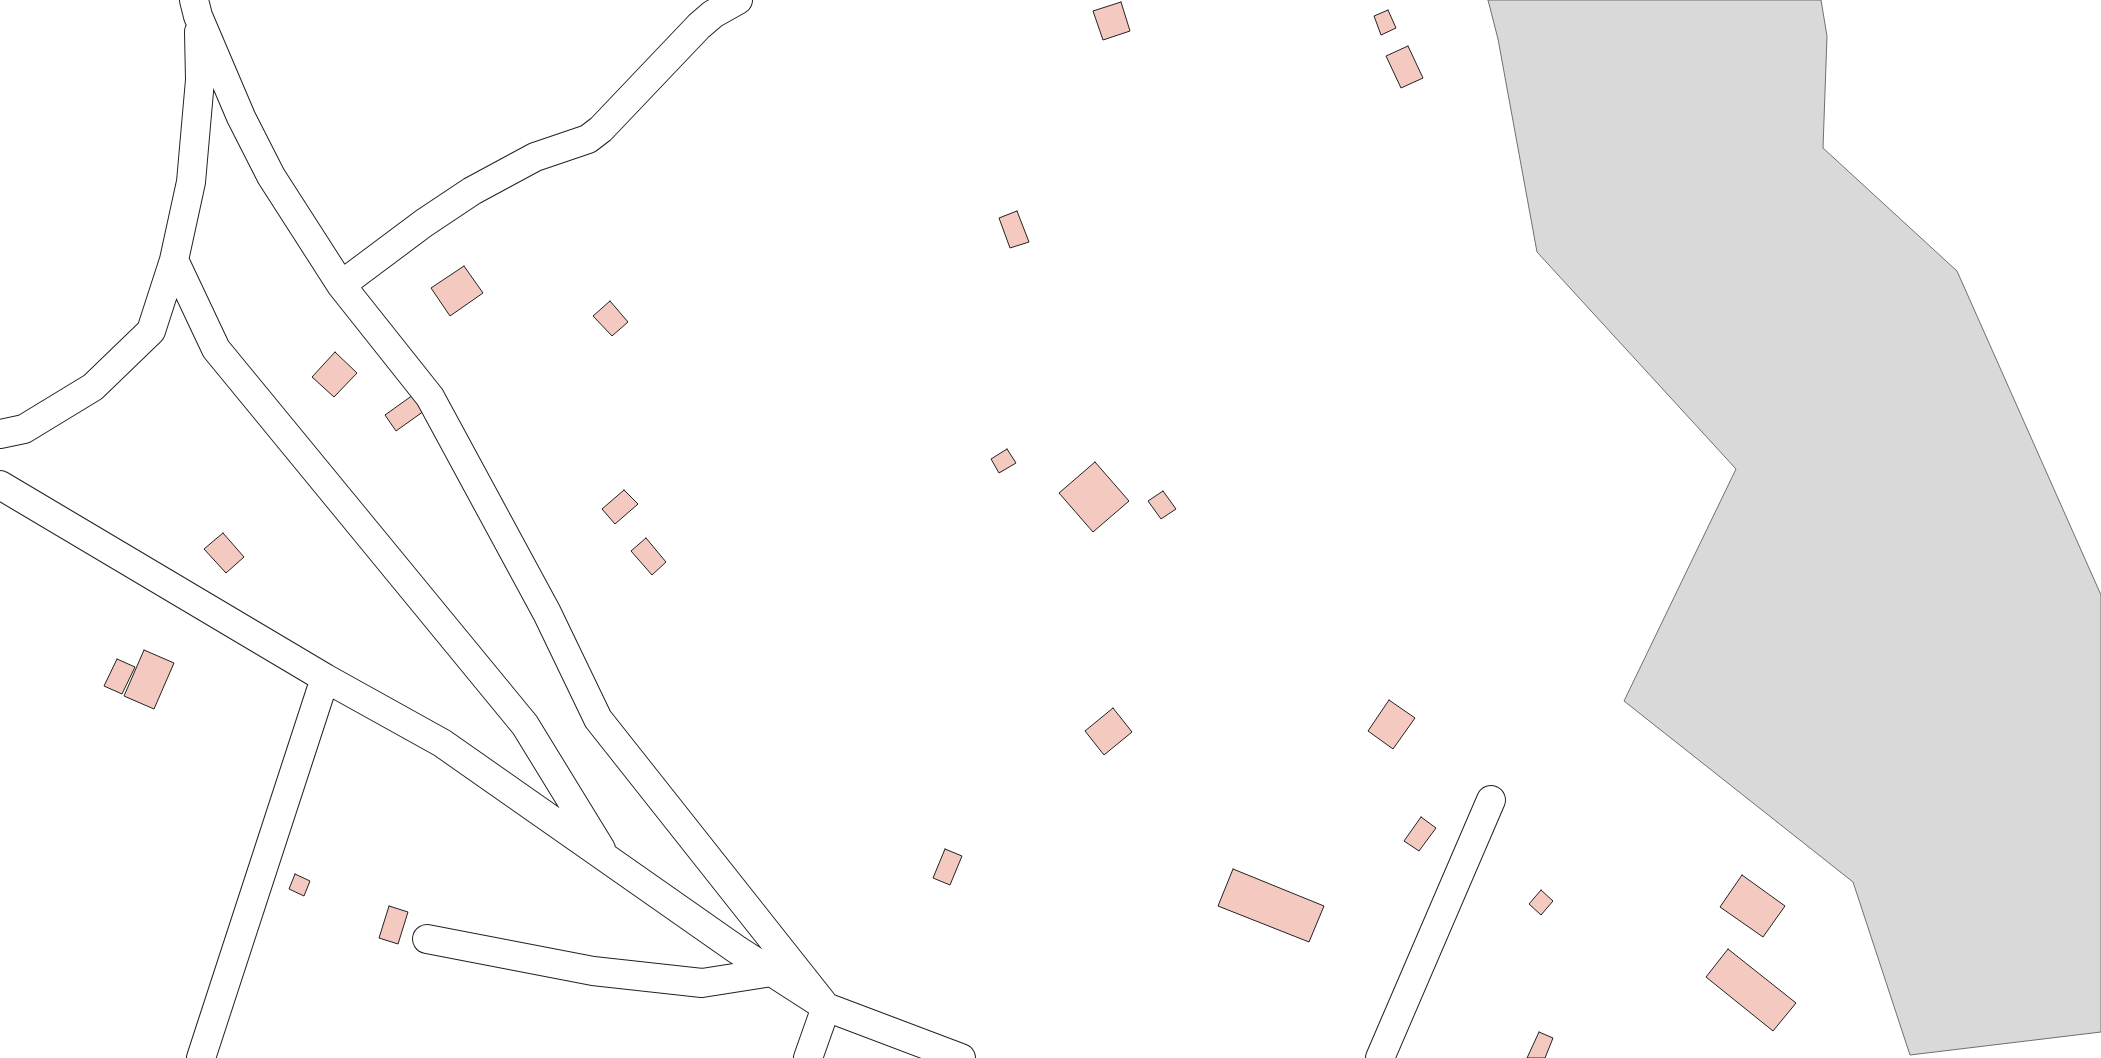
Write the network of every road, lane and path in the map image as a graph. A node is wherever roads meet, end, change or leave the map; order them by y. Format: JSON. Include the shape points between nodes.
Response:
{"nodes":[{"id":1,"x":738,"y":0,"type":"edge"},
{"id":2,"x":196,"y":8,"type":"edge"},
{"id":3,"x":174,"y":260,"type":"junction"},
{"id":4,"x":341,"y":285,"type":"junction"},
{"id":5,"x":0,"y":434,"type":"edge"},
{"id":6,"x":0,"y":485,"type":"edge"},
{"id":7,"x":325,"y":678,"type":"junction"},
{"id":8,"x":1491,"y":800,"type":"dead end"},
{"id":9,"x":607,"y":859,"type":"junction"},
{"id":10,"x":427,"y":939,"type":"dead end"},
{"id":11,"x":772,"y":972,"type":"junction"},
{"id":12,"x":826,"y":1007,"type":"junction"},
{"id":13,"x":201,"y":1058,"type":"edge"},
{"id":14,"x":808,"y":1058,"type":"edge"},
{"id":15,"x":961,"y":1058,"type":"edge"},
{"id":16,"x":1380,"y":1058,"type":"edge"}],
"edges":[{"from":1,"to":4,"type":"street","via":[[712,14],[699,26],[588,139],[535,157],[472,191]]},
{"from":2,"to":3,"type":"street","via":[[200,80],[191,182]]},
{"from":2,"to":4,"type":"street","via":[[271,176]]},
{"from":3,"to":5,"type":"street","via":[[151,331],[92,387],[24,429]]},
{"from":3,"to":9,"type":"street","via":[[216,349],[525,725]]},
{"from":4,"to":12,"type":"street","via":[[430,397],[547,613],[598,719]]},
{"from":6,"to":7,"type":"street"},
{"from":7,"to":9,"type":"street","via":[[442,743]]},
{"from":7,"to":13,"type":"street"},
{"from":8,"to":16,"type":"street"},
{"from":9,"to":11,"type":"street"},
{"from":10,"to":11,"type":"street","via":[[593,971],[702,983]]},
{"from":11,"to":12,"type":"street"},
{"from":12,"to":14,"type":"street"},
{"from":12,"to":15,"type":"street"}]}
